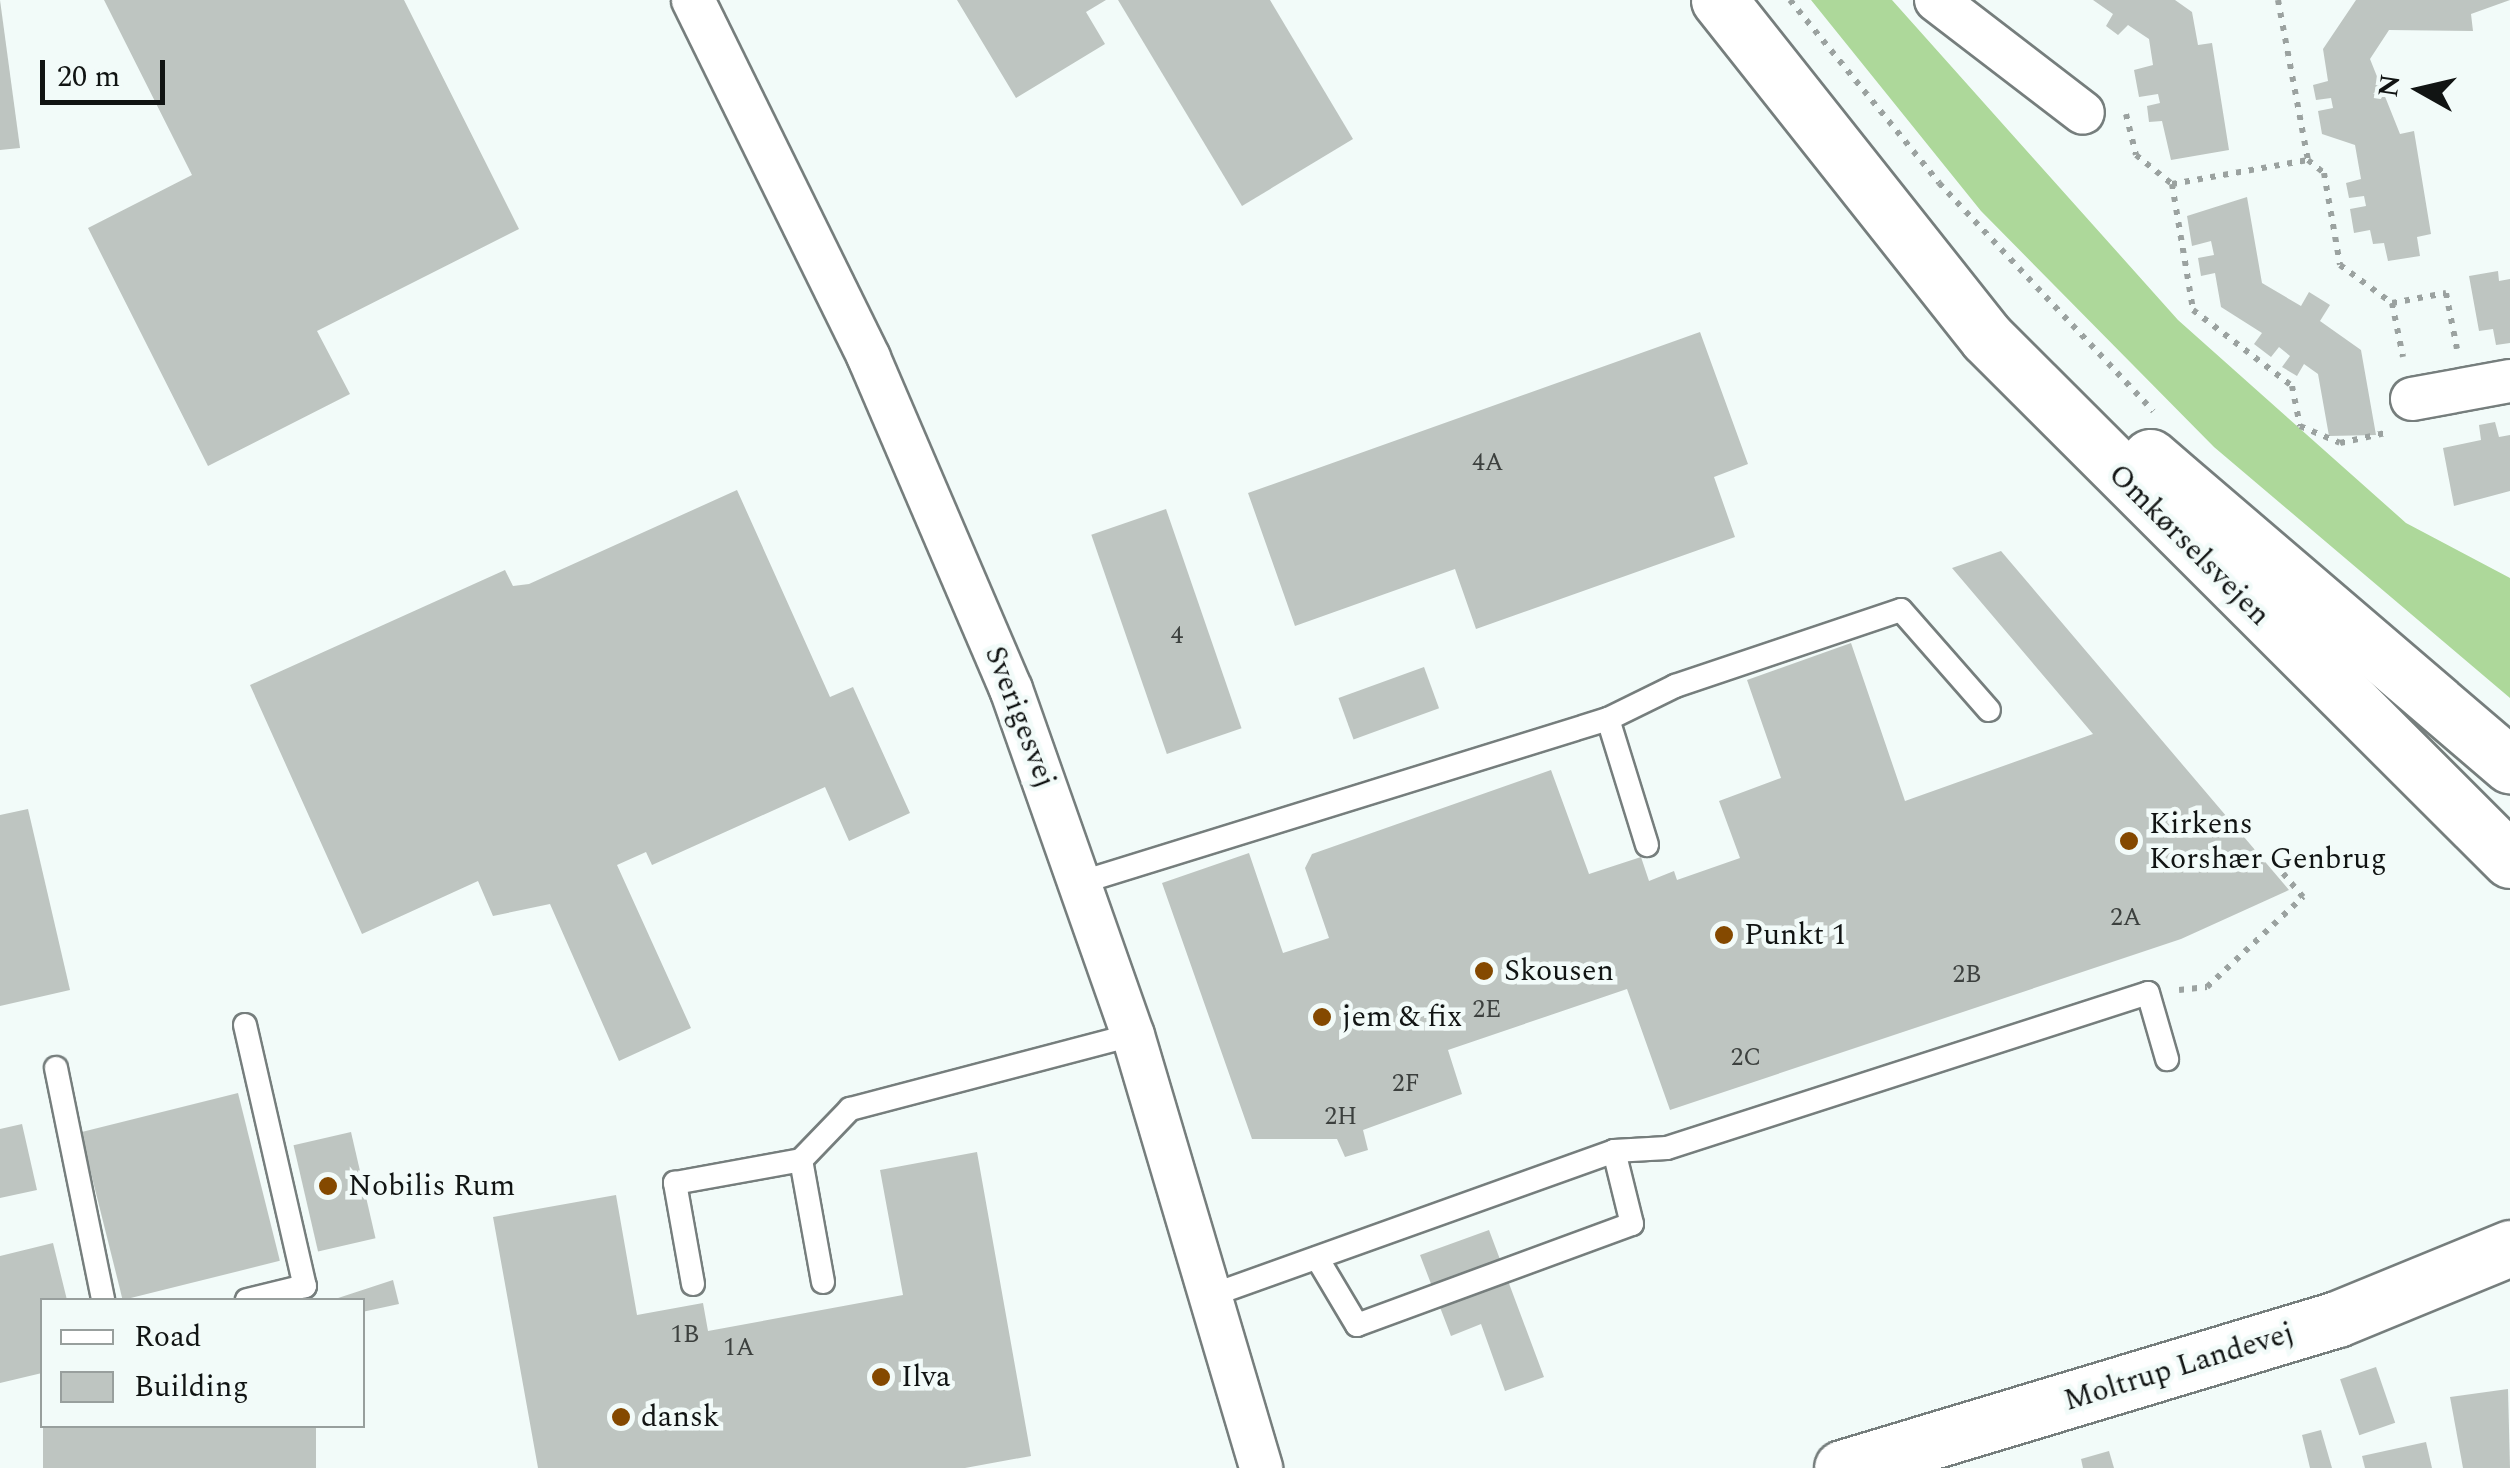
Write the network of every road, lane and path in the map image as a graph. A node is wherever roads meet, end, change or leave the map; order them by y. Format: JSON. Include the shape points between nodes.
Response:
{"nodes":[{"id":1,"x":693,"y":0,"type":"edge"},
{"id":2,"x":1719,"y":0,"type":"edge"},
{"id":3,"x":1790,"y":0,"type":"edge"},
{"id":4,"x":1936,"y":0,"type":"edge"},
{"id":5,"x":2278,"y":0,"type":"edge"},
{"id":6,"x":2084,"y":113,"type":"joint"},
{"id":7,"x":2308,"y":160,"type":"junction"},
{"id":8,"x":2172,"y":184,"type":"junction"},
{"id":9,"x":1891,"y":209,"type":"junction"},
{"id":10,"x":2392,"y":303,"type":"junction"},
{"id":11,"x":2510,"y":381,"type":"edge"},
{"id":12,"x":2464,"y":390,"type":"junction"},
{"id":13,"x":2412,"y":400,"type":"junction"},
{"id":14,"x":2160,"y":418,"type":"dead end"},
{"id":15,"x":1989,"y":710,"type":"dead end"},
{"id":16,"x":1608,"y":718,"type":"junction"},
{"id":17,"x":2384,"y":741,"type":"junction"},
{"id":18,"x":2510,"y":766,"type":"edge"},
{"id":19,"x":2510,"y":819,"type":"edge"},
{"id":20,"x":1647,"y":845,"type":"dead end"},
{"id":21,"x":2271,"y":859,"type":"dead end"},
{"id":22,"x":2510,"y":860,"type":"edge"},
{"id":23,"x":1082,"y":882,"type":"junction"},
{"id":24,"x":2148,"y":993,"type":"junction"},
{"id":25,"x":246,"y":1024,"type":"dead end"},
{"id":26,"x":1133,"y":1036,"type":"junction"},
{"id":27,"x":2168,"y":1058,"type":"dead end"},
{"id":28,"x":56,"y":1068,"type":"dead end"},
{"id":29,"x":1614,"y":1151,"type":"junction"},
{"id":30,"x":801,"y":1160,"type":"junction"},
{"id":31,"x":2510,"y":1248,"type":"edge"},
{"id":32,"x":1317,"y":1258,"type":"junction"},
{"id":33,"x":823,"y":1282,"type":"dead end"},
{"id":34,"x":693,"y":1284,"type":"dead end"},
{"id":35,"x":1215,"y":1294,"type":"junction"},
{"id":36,"x":103,"y":1298,"type":"edge"},
{"id":37,"x":255,"y":1298,"type":"edge"},
{"id":38,"x":1865,"y":1464,"type":"edge"},
{"id":39,"x":1261,"y":1468,"type":"edge"}],
"edges":[{"from":1,"to":23,"type":"street","name":"Sverigesvej","via":[[934,500]]},
{"from":2,"to":9,"type":"main road","name":"Omkørselsvejen"},
{"from":3,"to":14,"type":"path","via":[[1939,183]]},
{"from":4,"to":6,"type":"street"},
{"from":5,"to":7,"type":"path"},
{"from":6,"to":8,"type":"path","via":[[2125,109],[2136,154]]},
{"from":7,"to":8,"type":"path"},
{"from":7,"to":10,"type":"path","via":[[2324,173],[2340,265]]},
{"from":8,"to":13,"type":"path","via":[[2192,310],[2292,386],[2300,426],[2340,443],[2382,435],[2408,424]]},
{"from":9,"to":17,"type":"main road","name":"Omkørselsvejen","via":[[1987,338]]},
{"from":9,"to":18,"type":"main road","name":"Omkørselsvejen","via":[[2276,572]]},
{"from":10,"to":12,"type":"path","via":[[2446,292]]},
{"from":10,"to":13,"type":"path"},
{"from":11,"to":12,"type":"street"},
{"from":12,"to":13,"type":"street"},
{"from":15,"to":16,"type":"lane","via":[[1902,610],[1675,686]]},
{"from":16,"to":20,"type":"lane"},
{"from":16,"to":23,"type":"lane"},
{"from":17,"to":19,"type":"main road"},
{"from":17,"to":22,"type":"main road","name":"Omkørselsvejen"},
{"from":21,"to":24,"type":"path","via":[[2303,897],[2207,987]]},
{"from":23,"to":26,"type":"street","name":"Sverigesvej"},
{"from":24,"to":27,"type":"lane"},
{"from":24,"to":29,"type":"lane","via":[[1667,1148]]},
{"from":25,"to":37,"type":"lane","via":[[305,1286]]},
{"from":26,"to":30,"type":"lane","via":[[850,1109]]},
{"from":26,"to":35,"type":"street","name":"Sverigesvej"},
{"from":28,"to":36,"type":"lane"},
{"from":29,"to":32,"type":"lane"},
{"from":29,"to":32,"type":"lane","via":[[1632,1224],[1356,1325]]},
{"from":30,"to":33,"type":"lane"},
{"from":30,"to":34,"type":"lane","via":[[675,1183]]},
{"from":31,"to":38,"type":"main road","name":"Moltrup Landevej","via":[[2337,1319]]},
{"from":32,"to":35,"type":"lane"},
{"from":35,"to":39,"type":"street","name":"Sverigesvej"}]}
